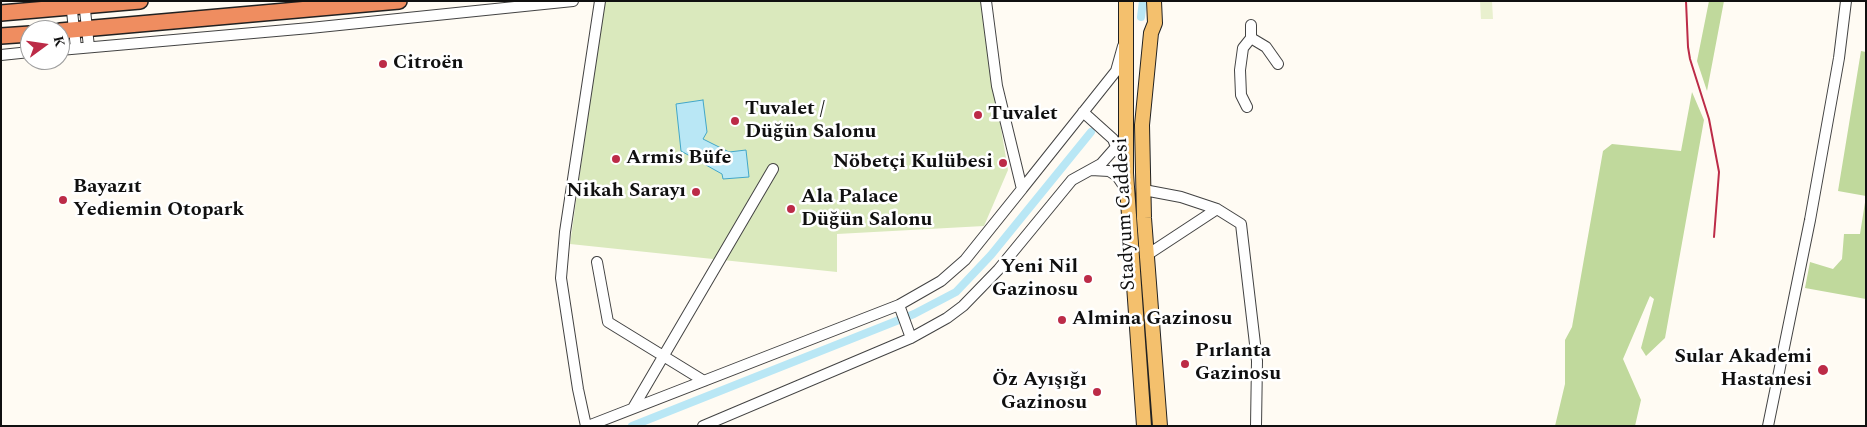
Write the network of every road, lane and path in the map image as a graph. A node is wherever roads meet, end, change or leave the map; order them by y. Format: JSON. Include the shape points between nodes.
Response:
{"nodes":[{"id":1,"x":140,"y":1,"type":"edge"},
{"id":2,"x":398,"y":1,"type":"edge"},
{"id":3,"x":573,"y":1,"type":"edge"},
{"id":4,"x":600,"y":1,"type":"edge"},
{"id":5,"x":986,"y":1,"type":"edge"},
{"id":6,"x":1126,"y":1,"type":"edge"},
{"id":7,"x":1154,"y":1,"type":"edge"},
{"id":8,"x":1846,"y":1,"type":"edge"},
{"id":9,"x":78,"y":4,"type":"edge"},
{"id":10,"x":1,"y":13,"type":"edge"},
{"id":11,"x":1251,"y":25,"type":"dead end"},
{"id":12,"x":1127,"y":28,"type":"junction"},
{"id":13,"x":74,"y":30,"type":"edge"},
{"id":14,"x":1151,"y":33,"type":"junction"},
{"id":15,"x":20,"y":35,"type":"edge"},
{"id":16,"x":1,"y":36,"type":"edge"},
{"id":17,"x":1251,"y":38,"type":"junction"},
{"id":18,"x":89,"y":47,"type":"junction"},
{"id":19,"x":76,"y":48,"type":"junction"},
{"id":20,"x":70,"y":49,"type":"edge"},
{"id":21,"x":20,"y":53,"type":"edge"},
{"id":22,"x":1,"y":55,"type":"edge"},
{"id":23,"x":1278,"y":64,"type":"dead end"},
{"id":24,"x":1248,"y":107,"type":"dead end"},
{"id":25,"x":1083,"y":112,"type":"junction"},
{"id":26,"x":1116,"y":147,"type":"junction"},
{"id":27,"x":773,"y":170,"type":"dead end"},
{"id":28,"x":1088,"y":170,"type":"junction"},
{"id":29,"x":1126,"y":173,"type":"junction"},
{"id":30,"x":1022,"y":189,"type":"junction"},
{"id":31,"x":1144,"y":190,"type":"junction"},
{"id":32,"x":1127,"y":192,"type":"junction"},
{"id":33,"x":1217,"y":209,"type":"junction"},
{"id":34,"x":1147,"y":255,"type":"junction"},
{"id":35,"x":597,"y":262,"type":"dead end"},
{"id":36,"x":899,"y":305,"type":"junction"},
{"id":37,"x":911,"y":338,"type":"junction"},
{"id":38,"x":663,"y":355,"type":"junction"},
{"id":39,"x":704,"y":381,"type":"junction"},
{"id":40,"x":633,"y":408,"type":"junction"},
{"id":41,"x":587,"y":426,"type":"edge"},
{"id":42,"x":703,"y":426,"type":"edge"},
{"id":43,"x":1144,"y":426,"type":"edge"},
{"id":44,"x":1160,"y":426,"type":"edge"},
{"id":45,"x":1256,"y":426,"type":"edge"},
{"id":46,"x":1768,"y":426,"type":"edge"}],
"edges":[{"from":1,"to":9,"type":"highway"},
{"from":2,"to":13,"type":"highway"},
{"from":3,"to":18,"type":"street"},
{"from":4,"to":41,"type":"street","via":[[561,278]]},
{"from":5,"to":30,"type":"street","via":[[997,86]]},
{"from":6,"to":12,"type":"main road","name":"Stadyum Caddesi"},
{"from":7,"to":14,"type":"main road","name":"Stadyum Caddesi","via":[[1155,23]]},
{"from":8,"to":46,"type":"street","via":[[1839,58]]},
{"from":9,"to":10,"type":"highway"},
{"from":9,"to":13,"type":"street"},
{"from":11,"to":17,"type":"street"},
{"from":12,"to":14,"type":"main road"},
{"from":12,"to":25,"type":"street","via":[[1116,71]]},
{"from":12,"to":29,"type":"main road","name":"Stadyum Caddesi"},
{"from":13,"to":18,"type":"street"},
{"from":13,"to":19,"type":"street"},
{"from":14,"to":31,"type":"main road","name":"Stadyum Caddesi","via":[[1142,125]]},
{"from":15,"to":16,"type":"highway"},
{"from":17,"to":23,"type":"street","via":[[1266,47]]},
{"from":17,"to":24,"type":"street","via":[[1243,48],[1240,70],[1241,95]]},
{"from":18,"to":19,"type":"street"},
{"from":19,"to":20,"type":"street"},
{"from":21,"to":22,"type":"street"},
{"from":25,"to":26,"type":"street","via":[[1113,139]]},
{"from":25,"to":30,"type":"street"},
{"from":26,"to":28,"type":"street","via":[[1101,164]]},
{"from":26,"to":29,"type":"street"},
{"from":27,"to":38,"type":"street"},
{"from":28,"to":32,"type":"street","via":[[1109,171],[1117,176]]},
{"from":28,"to":37,"type":"street","via":[[1072,180],[968,302]]},
{"from":29,"to":32,"type":"main road","name":"Stadyum Caddesi"},
{"from":30,"to":36,"type":"street","via":[[966,260],[941,281]]},
{"from":31,"to":33,"type":"street","via":[[1182,197]]},
{"from":31,"to":34,"type":"main road","name":"Stadyum Caddesi"},
{"from":32,"to":43,"type":"main road","name":"Stadyum Caddesi"},
{"from":33,"to":34,"type":"street"},
{"from":33,"to":45,"type":"street","via":[[1241,224],[1257,361]]},
{"from":34,"to":44,"type":"main road","name":"Stadyum Caddesi"},
{"from":35,"to":38,"type":"street","via":[[608,322]]},
{"from":36,"to":37,"type":"street"},
{"from":36,"to":39,"type":"street"},
{"from":37,"to":42,"type":"street"},
{"from":38,"to":39,"type":"street"},
{"from":38,"to":40,"type":"street"},
{"from":39,"to":40,"type":"street"},
{"from":40,"to":41,"type":"street"}]}
